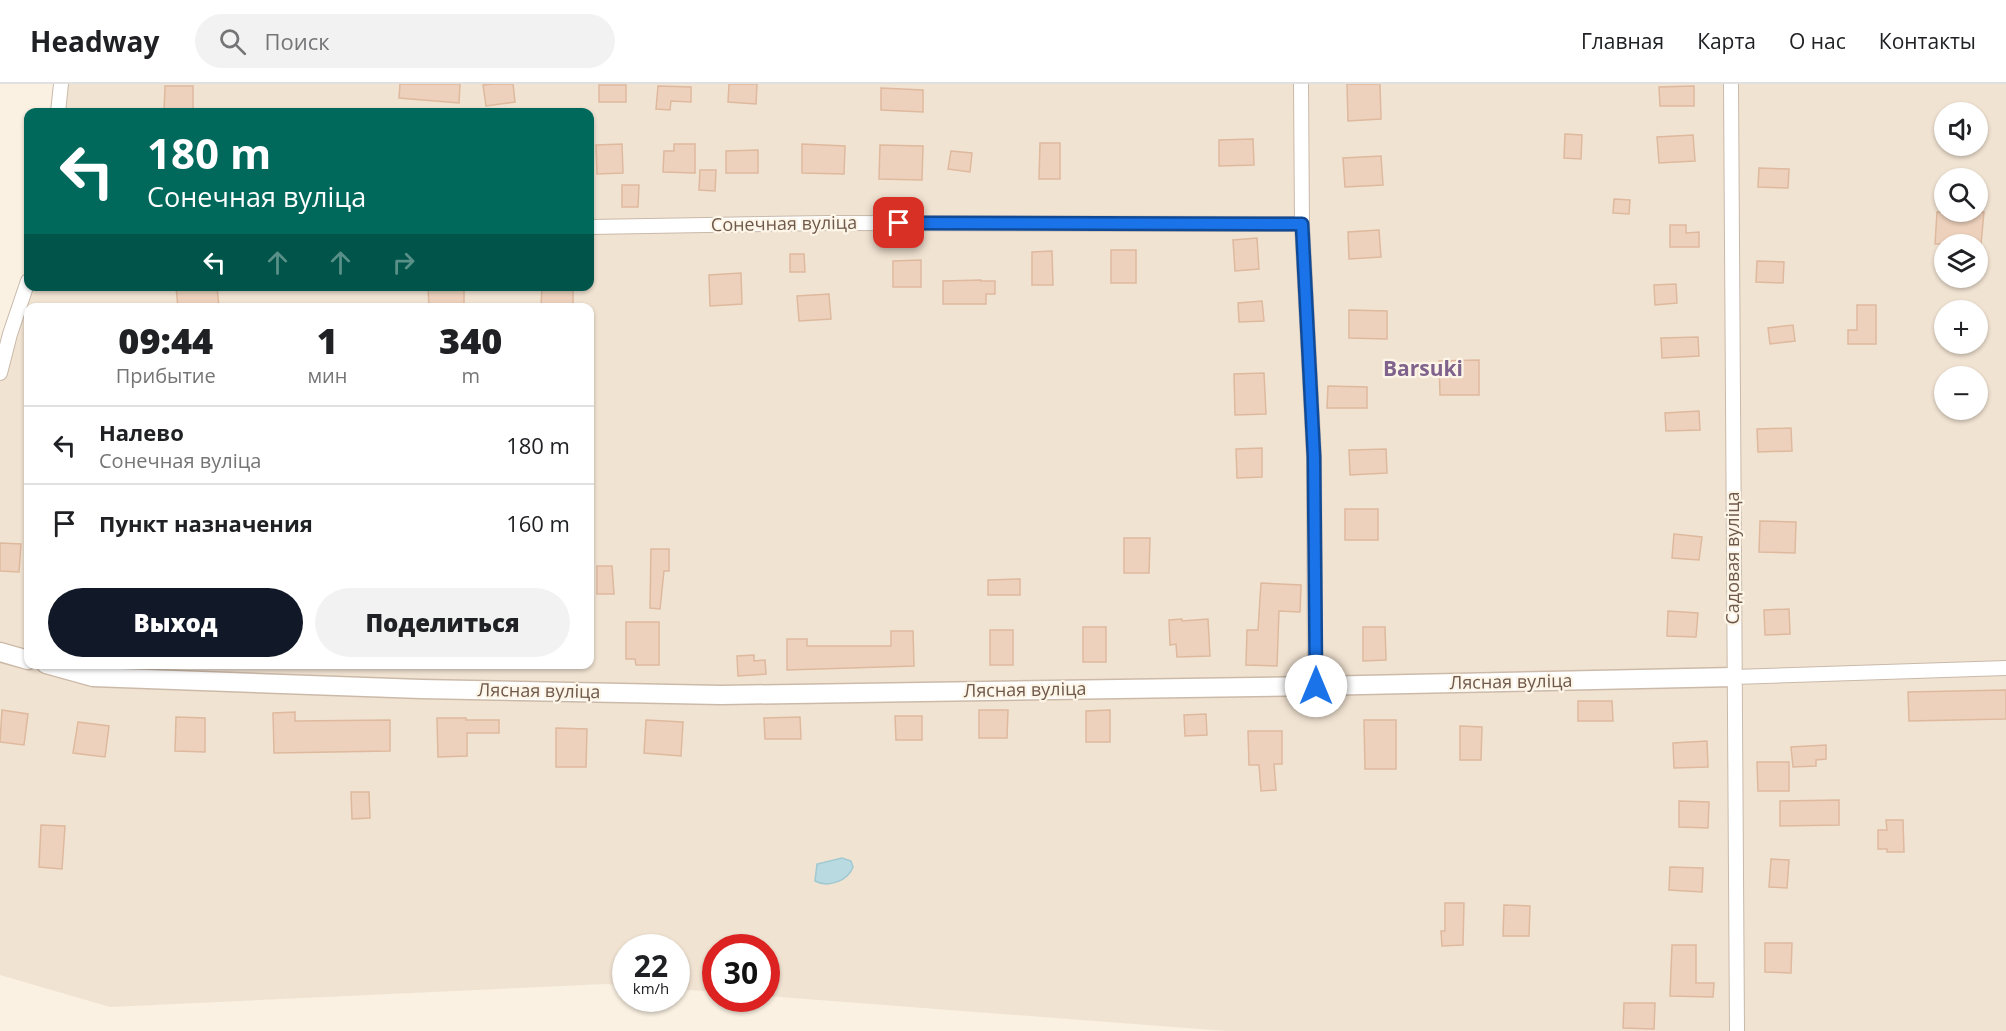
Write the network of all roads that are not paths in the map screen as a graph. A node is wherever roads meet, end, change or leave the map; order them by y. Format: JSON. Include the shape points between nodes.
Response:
{"nodes":[{"id":1,"x":61,"y":84,"type":"edge"},
{"id":2,"x":1301,"y":84,"type":"edge"},
{"id":3,"x":1731,"y":84,"type":"edge"},
{"id":4,"x":58,"y":108,"type":"edge"},
{"id":5,"x":1302,"y":224,"type":"junction"},
{"id":6,"x":594,"y":227,"type":"edge"},
{"id":7,"x":25,"y":291,"type":"edge"},
{"id":8,"x":0,"y":373,"type":"edge"},
{"id":9,"x":0,"y":652,"type":"edge"},
{"id":10,"x":24,"y":659,"type":"edge"},
{"id":11,"x":2006,"y":668,"type":"edge"},
{"id":12,"x":64,"y":669,"type":"edge"},
{"id":13,"x":1734,"y":677,"type":"junction"},
{"id":14,"x":1316,"y":686,"type":"junction"},
{"id":15,"x":1737,"y":1031,"type":"edge"}],
"edges":[{"from":1,"to":4,"type":"street"},
{"from":2,"to":5,"type":"street"},
{"from":3,"to":13,"type":"street","name":"Садовая вуліца"},
{"from":5,"to":6,"type":"street","name":"Сонечная вуліца"},
{"from":5,"to":14,"type":"street","via":[[1314,457]]},
{"from":7,"to":8,"type":"street"},
{"from":9,"to":10,"type":"street"},
{"from":11,"to":13,"type":"street","name":"Лясная вуліца"},
{"from":12,"to":14,"type":"street","name":"Лясная вуліца","via":[[93,677],[721,695]]},
{"from":13,"to":14,"type":"street","name":"Лясная вуліца"},
{"from":13,"to":15,"type":"street","name":"Садовая вуліца"}]}
